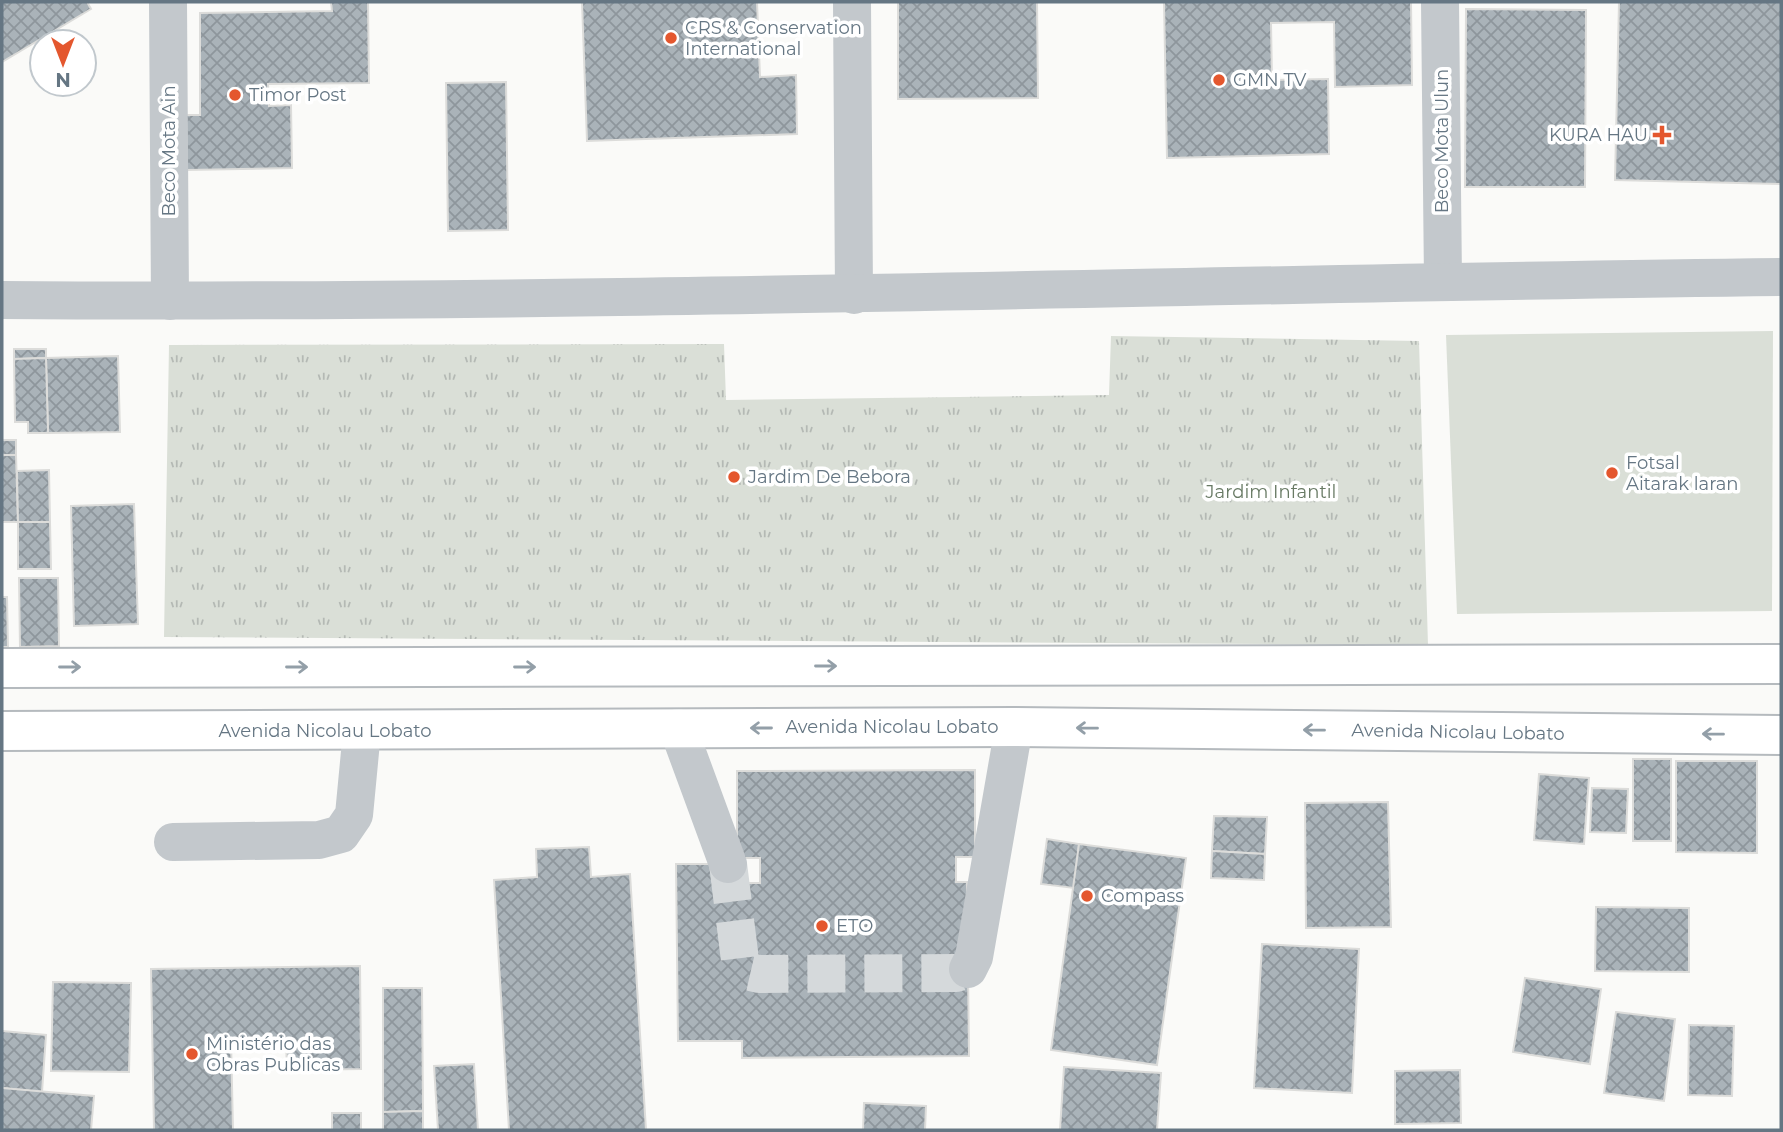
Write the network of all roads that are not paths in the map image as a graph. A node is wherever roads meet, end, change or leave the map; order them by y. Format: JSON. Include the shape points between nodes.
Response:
{"nodes":[{"id":1,"x":168,"y":2,"type":"edge"},
{"id":2,"x":852,"y":2,"type":"edge"},
{"id":3,"x":1440,"y":2,"type":"edge"},
{"id":4,"x":1781,"y":277,"type":"edge"},
{"id":5,"x":1443,"y":281,"type":"junction"},
{"id":6,"x":854,"y":295,"type":"junction"},
{"id":7,"x":2,"y":299,"type":"edge"},
{"id":8,"x":170,"y":301,"type":"junction"},
{"id":9,"x":1781,"y":664,"type":"edge"},
{"id":10,"x":2,"y":668,"type":"edge"},
{"id":11,"x":1014,"y":727,"type":"junction"},
{"id":12,"x":678,"y":728,"type":"junction"},
{"id":13,"x":2,"y":731,"type":"edge"},
{"id":14,"x":362,"y":731,"type":"junction"},
{"id":15,"x":1781,"y":735,"type":"edge"},
{"id":16,"x":173,"y":842,"type":"dead end"},
{"id":17,"x":728,"y":864,"type":"tunnel mouth"},
{"id":18,"x":968,"y":969,"type":"dead end"}],
"edges":[{"from":1,"to":8,"type":"street","name":"Beco Mota Ain"},
{"from":2,"to":6,"type":"street"},
{"from":3,"to":5,"type":"street","name":"Beco Mota Ulun"},
{"from":4,"to":5,"type":"street"},
{"from":5,"to":6,"type":"street"},
{"from":6,"to":8,"type":"street"},
{"from":7,"to":8,"type":"street"},
{"from":10,"to":9,"type":"main road","one_way":true},
{"from":11,"to":12,"type":"main road","name":"Avenida Nicolau Lobato","one_way":true},
{"from":15,"to":11,"type":"main road","name":"Avenida Nicolau Lobato","one_way":true},
{"from":11,"to":18,"type":"street","via":[[974,957]]},
{"from":12,"to":14,"type":"main road","name":"Avenida Nicolau Lobato"},
{"from":12,"to":17,"type":"street"},
{"from":13,"to":14,"type":"main road","name":"Avenida Nicolau Lobato"},
{"from":14,"to":16,"type":"street","via":[[354,815],[341,834],[318,840]]}]}
